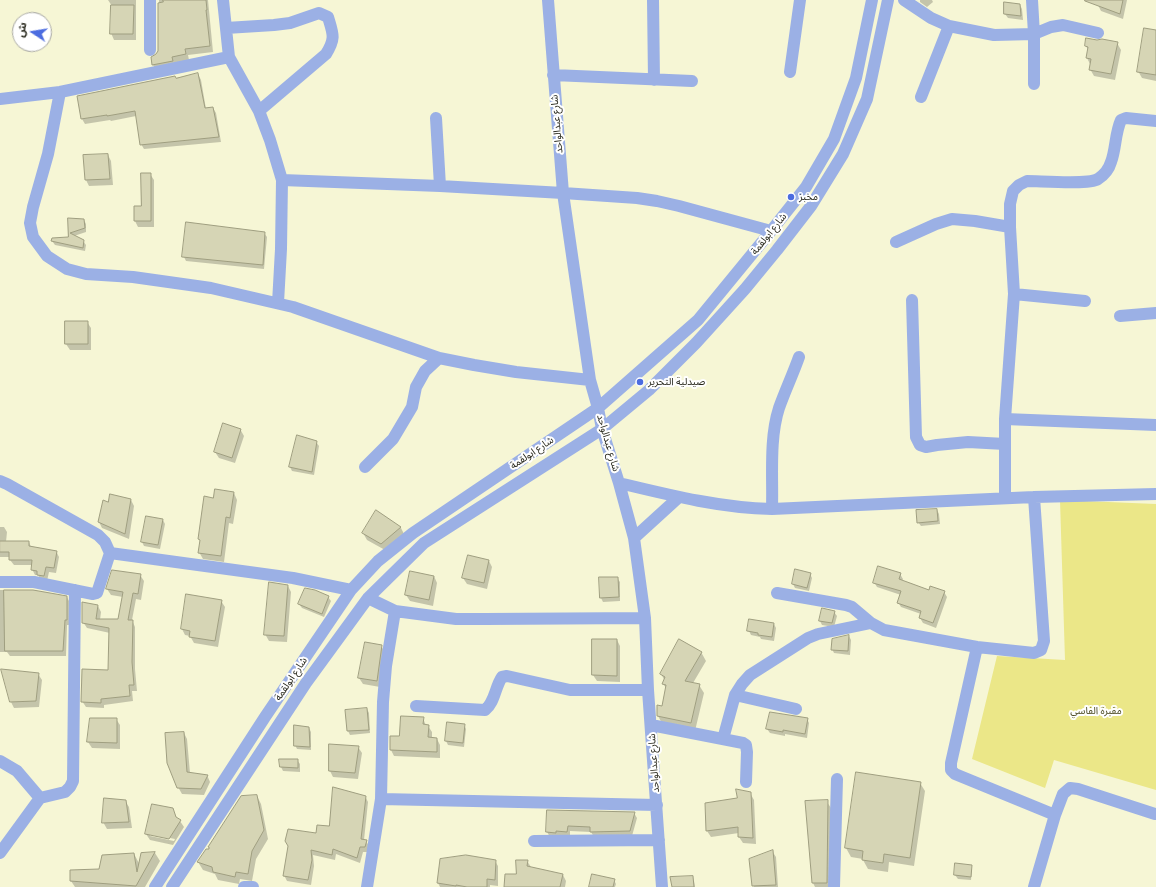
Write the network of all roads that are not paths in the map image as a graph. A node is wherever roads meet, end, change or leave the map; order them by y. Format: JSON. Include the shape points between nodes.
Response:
{"nodes":[{"id":1,"x":150,"y":0,"type":"edge"},
{"id":2,"x":223,"y":0,"type":"edge"},
{"id":3,"x":548,"y":0,"type":"edge"},
{"id":4,"x":653,"y":0,"type":"edge"},
{"id":5,"x":800,"y":0,"type":"edge"},
{"id":6,"x":872,"y":0,"type":"edge"},
{"id":7,"x":888,"y":0,"type":"edge"},
{"id":8,"x":904,"y":0,"type":"edge"},
{"id":9,"x":1032,"y":0,"type":"edge"},
{"id":10,"x":949,"y":26,"type":"junction"},
{"id":11,"x":226,"y":28,"type":"junction"},
{"id":12,"x":1098,"y":33,"type":"dead end"},
{"id":13,"x":1034,"y":34,"type":"junction"},
{"id":14,"x":150,"y":50,"type":"dead end"},
{"id":15,"x":229,"y":58,"type":"junction"},
{"id":16,"x":790,"y":72,"type":"dead end"},
{"id":17,"x":553,"y":75,"type":"junction"},
{"id":18,"x":654,"y":80,"type":"junction"},
{"id":19,"x":692,"y":81,"type":"dead end"},
{"id":20,"x":1034,"y":84,"type":"dead end"},
{"id":21,"x":60,"y":92,"type":"junction"},
{"id":22,"x":921,"y":97,"type":"dead end"},
{"id":23,"x":0,"y":100,"type":"edge"},
{"id":24,"x":259,"y":111,"type":"junction"},
{"id":25,"x":436,"y":118,"type":"dead end"},
{"id":26,"x":1156,"y":121,"type":"edge"},
{"id":27,"x":282,"y":180,"type":"junction"},
{"id":28,"x":440,"y":186,"type":"junction"},
{"id":29,"x":563,"y":193,"type":"junction"},
{"id":30,"x":1010,"y":227,"type":"junction"},
{"id":31,"x":772,"y":232,"type":"junction"},
{"id":32,"x":896,"y":242,"type":"dead end"},
{"id":33,"x":1014,"y":294,"type":"junction"},
{"id":34,"x":912,"y":300,"type":"dead end"},
{"id":35,"x":1085,"y":301,"type":"dead end"},
{"id":36,"x":278,"y":303,"type":"junction"},
{"id":37,"x":1156,"y":313,"type":"edge"},
{"id":38,"x":1120,"y":316,"type":"dead end"},
{"id":39,"x":799,"y":357,"type":"dead end"},
{"id":40,"x":439,"y":358,"type":"junction"},
{"id":41,"x":590,"y":380,"type":"junction"},
{"id":42,"x":598,"y":408,"type":"junction"},
{"id":43,"x":1005,"y":419,"type":"junction"},
{"id":44,"x":1156,"y":425,"type":"edge"},
{"id":45,"x":602,"y":429,"type":"junction"},
{"id":46,"x":1004,"y":444,"type":"junction"},
{"id":47,"x":366,"y":467,"type":"dead end"},
{"id":48,"x":0,"y":482,"type":"edge"},
{"id":49,"x":619,"y":483,"type":"junction"},
{"id":50,"x":1156,"y":494,"type":"edge"},
{"id":51,"x":680,"y":497,"type":"junction"},
{"id":52,"x":1034,"y":497,"type":"junction"},
{"id":53,"x":1005,"y":498,"type":"junction"},
{"id":54,"x":772,"y":509,"type":"junction"},
{"id":55,"x":634,"y":538,"type":"junction"},
{"id":56,"x":110,"y":553,"type":"junction"},
{"id":57,"x":0,"y":582,"type":"edge"},
{"id":58,"x":75,"y":590,"type":"junction"},
{"id":59,"x":350,"y":590,"type":"junction"},
{"id":60,"x":777,"y":593,"type":"dead end"},
{"id":61,"x":368,"y":598,"type":"junction"},
{"id":62,"x":395,"y":611,"type":"junction"},
{"id":63,"x":645,"y":618,"type":"junction"},
{"id":64,"x":871,"y":623,"type":"junction"},
{"id":65,"x":977,"y":647,"type":"junction"},
{"id":66,"x":648,"y":690,"type":"junction"},
{"id":67,"x":735,"y":695,"type":"junction"},
{"id":68,"x":416,"y":706,"type":"dead end"},
{"id":69,"x":796,"y":709,"type":"dead end"},
{"id":70,"x":651,"y":725,"type":"junction"},
{"id":71,"x":724,"y":739,"type":"junction"},
{"id":72,"x":0,"y":761,"type":"edge"},
{"id":73,"x":837,"y":779,"type":"dead end"},
{"id":74,"x":746,"y":782,"type":"dead end"},
{"id":75,"x":40,"y":798,"type":"junction"},
{"id":76,"x":381,"y":799,"type":"junction"},
{"id":77,"x":657,"y":805,"type":"junction"},
{"id":78,"x":1155,"y":814,"type":"dead end"},
{"id":79,"x":1054,"y":815,"type":"junction"},
{"id":80,"x":659,"y":840,"type":"junction"},
{"id":81,"x":534,"y":841,"type":"dead end"},
{"id":82,"x":0,"y":853,"type":"edge"},
{"id":83,"x":155,"y":887,"type":"edge"},
{"id":84,"x":172,"y":887,"type":"edge"},
{"id":85,"x":244,"y":887,"type":"edge"},
{"id":86,"x":253,"y":887,"type":"edge"},
{"id":87,"x":367,"y":887,"type":"edge"},
{"id":88,"x":662,"y":887,"type":"edge"},
{"id":89,"x":834,"y":887,"type":"edge"},
{"id":90,"x":1034,"y":887,"type":"edge"}],
"edges":[{"from":1,"to":14,"type":"street"},
{"from":2,"to":11,"type":"street"},
{"from":3,"to":17,"type":"street","name":"شارع عبدالواحد"},
{"from":4,"to":18,"type":"street"},
{"from":5,"to":16,"type":"street"},
{"from":6,"to":31,"type":"street","name":"شارع ابولقمة","via":[[856,78],[834,139],[806,187]]},
{"from":7,"to":45,"type":"street","name":"شارع ابولقمة","via":[[867,99],[844,154],[810,206],[745,289],[696,343],[649,390]]},
{"from":8,"to":10,"type":"street","via":[[931,18]]},
{"from":9,"to":13,"type":"street"},
{"from":10,"to":13,"type":"street","via":[[994,35]]},
{"from":10,"to":22,"type":"street"},
{"from":11,"to":15,"type":"street"},
{"from":11,"to":24,"type":"street","via":[[290,23],[319,14],[328,17],[333,37],[326,54]]},
{"from":12,"to":13,"type":"street","via":[[1063,25],[1051,26]]},
{"from":13,"to":20,"type":"street"},
{"from":15,"to":21,"type":"street"},
{"from":15,"to":24,"type":"street"},
{"from":17,"to":18,"type":"street"},
{"from":17,"to":29,"type":"street","name":"شارع عبدالواحد"},
{"from":18,"to":19,"type":"street"},
{"from":21,"to":23,"type":"street"},
{"from":21,"to":36,"type":"street","via":[[48,154],[30,223],[33,237],[47,256],[67,269],[86,274],[133,277],[211,288]]},
{"from":24,"to":27,"type":"street"},
{"from":25,"to":28,"type":"street"},
{"from":26,"to":30,"type":"street","via":[[1126,118],[1120,120],[1112,161],[1106,172],[1098,179],[1087,182],[1027,181],[1018,185],[1013,191],[1010,204]]},
{"from":27,"to":28,"type":"street"},
{"from":27,"to":36,"type":"street"},
{"from":28,"to":29,"type":"street"},
{"from":29,"to":31,"type":"street","via":[[657,201]]},
{"from":29,"to":41,"type":"street","name":"شارع عبدالواحد"},
{"from":30,"to":32,"type":"street","via":[[952,219]]},
{"from":30,"to":33,"type":"street"},
{"from":31,"to":42,"type":"street","name":"شارع ابولقمة","via":[[698,320]]},
{"from":33,"to":35,"type":"street"},
{"from":33,"to":43,"type":"street"},
{"from":34,"to":46,"type":"street","via":[[916,437],[920,446],[968,442]]},
{"from":36,"to":40,"type":"street"},
{"from":37,"to":38,"type":"street"},
{"from":39,"to":54,"type":"street","via":[[775,426]]},
{"from":40,"to":41,"type":"street","via":[[516,372]]},
{"from":40,"to":47,"type":"street","via":[[425,371],[416,387],[412,407],[393,439]]},
{"from":41,"to":42,"type":"street","name":"شارع عبدالواحد"},
{"from":42,"to":45,"type":"street","name":"شارع عبدالواحد"},
{"from":42,"to":59,"type":"street","name":"شارع ابولقمة","via":[[413,533],[378,561]]},
{"from":43,"to":44,"type":"street"},
{"from":43,"to":46,"type":"street"},
{"from":45,"to":49,"type":"street","name":"شارع عبدالواحد"},
{"from":45,"to":61,"type":"street","name":"شارع ابولقمة","via":[[424,543]]},
{"from":46,"to":53,"type":"street"},
{"from":48,"to":56,"type":"street","via":[[98,535]]},
{"from":49,"to":51,"type":"street"},
{"from":49,"to":55,"type":"street","name":"شارع عبدالواحد"},
{"from":50,"to":52,"type":"street"},
{"from":51,"to":54,"type":"street","via":[[752,509]]},
{"from":51,"to":55,"type":"street"},
{"from":52,"to":53,"type":"street"},
{"from":52,"to":65,"type":"street","via":[[1044,641],[1041,650],[1034,653]]},
{"from":53,"to":54,"type":"street"},
{"from":55,"to":63,"type":"street","name":"شارع عبدالواحد"},
{"from":56,"to":58,"type":"street","via":[[97,593]]},
{"from":56,"to":59,"type":"street","via":[[293,578]]},
{"from":57,"to":58,"type":"street","via":[[34,582]]},
{"from":58,"to":75,"type":"street","via":[[73,781],[65,792]]},
{"from":59,"to":83,"type":"street","name":"شارع ابولقمة"},
{"from":60,"to":64,"type":"street","via":[[846,605]]},
{"from":61,"to":62,"type":"street"},
{"from":61,"to":84,"type":"street","name":"شارع ابولقمة","via":[[306,683]]},
{"from":62,"to":63,"type":"street","via":[[456,619]]},
{"from":62,"to":76,"type":"street","via":[[383,702]]},
{"from":63,"to":66,"type":"street","name":"شارع عبدالواحد"},
{"from":64,"to":65,"type":"street","via":[[884,630]]},
{"from":64,"to":67,"type":"street","via":[[808,638],[750,675]]},
{"from":65,"to":79,"type":"street","via":[[951,770],[955,774]]},
{"from":66,"to":68,"type":"street","via":[[570,690],[507,676],[498,681],[489,706],[485,710]]},
{"from":66,"to":70,"type":"street","name":"شارع عبدالواحد"},
{"from":67,"to":69,"type":"street"},
{"from":67,"to":71,"type":"street"},
{"from":70,"to":71,"type":"street"},
{"from":70,"to":77,"type":"street","name":"شارع عبدالواحد"},
{"from":71,"to":74,"type":"street","via":[[746,745]]},
{"from":72,"to":75,"type":"street","via":[[17,771]]},
{"from":73,"to":89,"type":"street"},
{"from":75,"to":82,"type":"street"},
{"from":76,"to":77,"type":"street"},
{"from":76,"to":87,"type":"street"},
{"from":77,"to":80,"type":"street","name":"شارع عبدالواحد"},
{"from":78,"to":79,"type":"street","via":[[1070,788],[1063,794]]},
{"from":79,"to":90,"type":"street"},
{"from":80,"to":81,"type":"street"},
{"from":80,"to":88,"type":"street","name":"شارع عبدالواحد"},
{"from":85,"to":86,"type":"street"}]}
